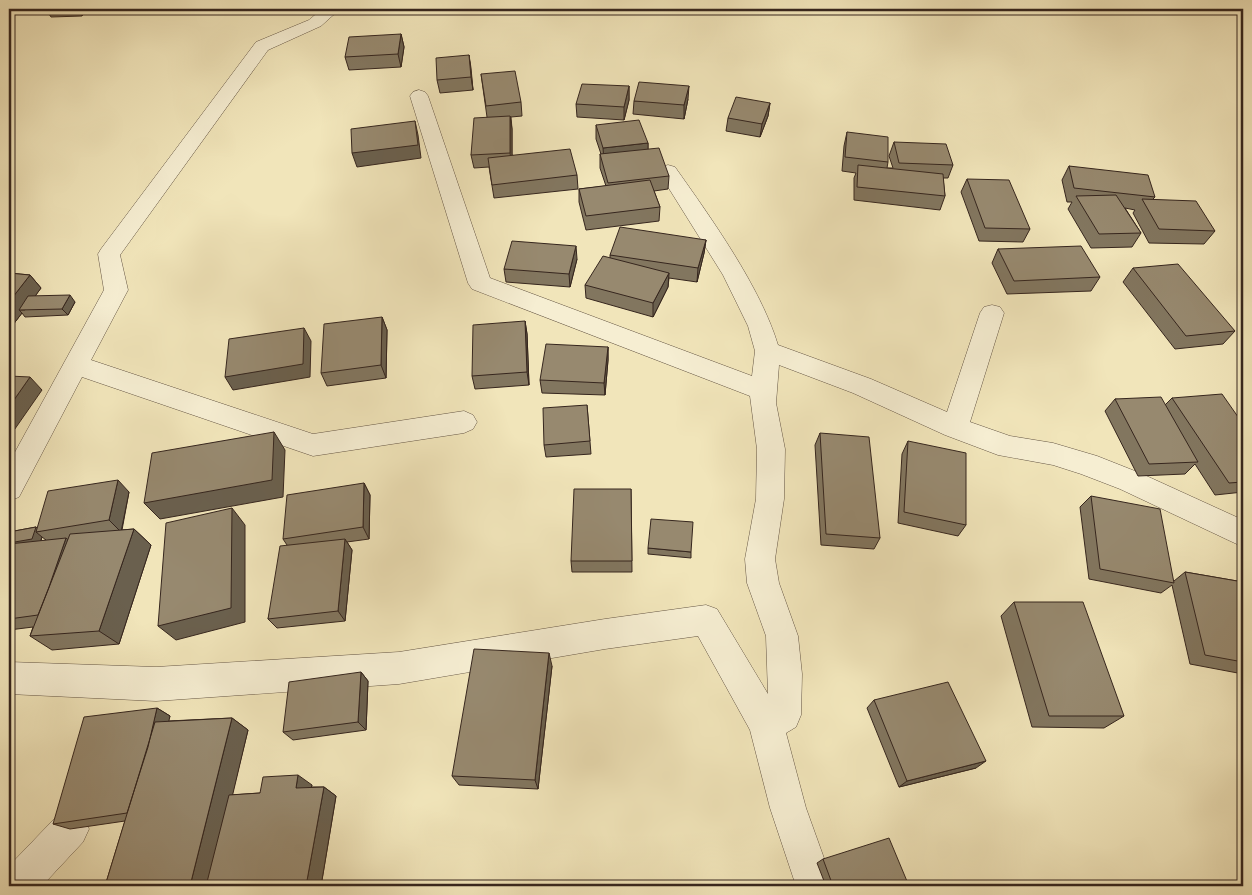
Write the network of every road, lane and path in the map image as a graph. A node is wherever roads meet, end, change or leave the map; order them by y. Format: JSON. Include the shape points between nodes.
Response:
{"nodes":[{"id":1,"x":332,"y":9,"type":"edge"},
{"id":2,"x":419,"y":96,"type":"dead end"},
{"id":3,"x":668,"y":171,"type":"edge"},
{"id":4,"x":992,"y":314,"type":"dead end"},
{"id":5,"x":767,"y":352,"type":"junction"},
{"id":6,"x":77,"y":365,"type":"junction"},
{"id":7,"x":764,"y":391,"type":"junction"},
{"id":8,"x":464,"y":422,"type":"dead end"},
{"id":9,"x":955,"y":427,"type":"junction"},
{"id":10,"x":9,"y":489,"type":"edge"},
{"id":11,"x":1243,"y":534,"type":"edge"},
{"id":12,"x":9,"y":678,"type":"edge"},
{"id":13,"x":766,"y":724,"type":"junction"},
{"id":14,"x":70,"y":829,"type":"edge"},
{"id":15,"x":16,"y":886,"type":"edge"},
{"id":16,"x":815,"y":886,"type":"edge"}],
"edges":[{"from":1,"to":6,"type":"street","via":[[316,23],[262,46],[109,254],[116,290]]},
{"from":2,"to":7,"type":"street","via":[[480,283]]},
{"from":3,"to":5,"type":"street","via":[[734,274],[760,326]]},
{"from":4,"to":9,"type":"street"},
{"from":5,"to":7,"type":"street"},
{"from":5,"to":9,"type":"street","via":[[862,386]]},
{"from":6,"to":8,"type":"street","via":[[313,445]]},
{"from":6,"to":10,"type":"street"},
{"from":7,"to":13,"type":"street","via":[[771,449],[770,499],[760,559],[763,583],[782,636],[785,674],[784,715]]},
{"from":9,"to":11,"type":"street","via":[[1008,447],[1053,454],[1087,464]]},
{"from":12,"to":13,"type":"street","via":[[156,684],[399,668],[706,620]]},
{"from":13,"to":16,"type":"street","via":[[788,808]]},
{"from":14,"to":15,"type":"street"}]}
